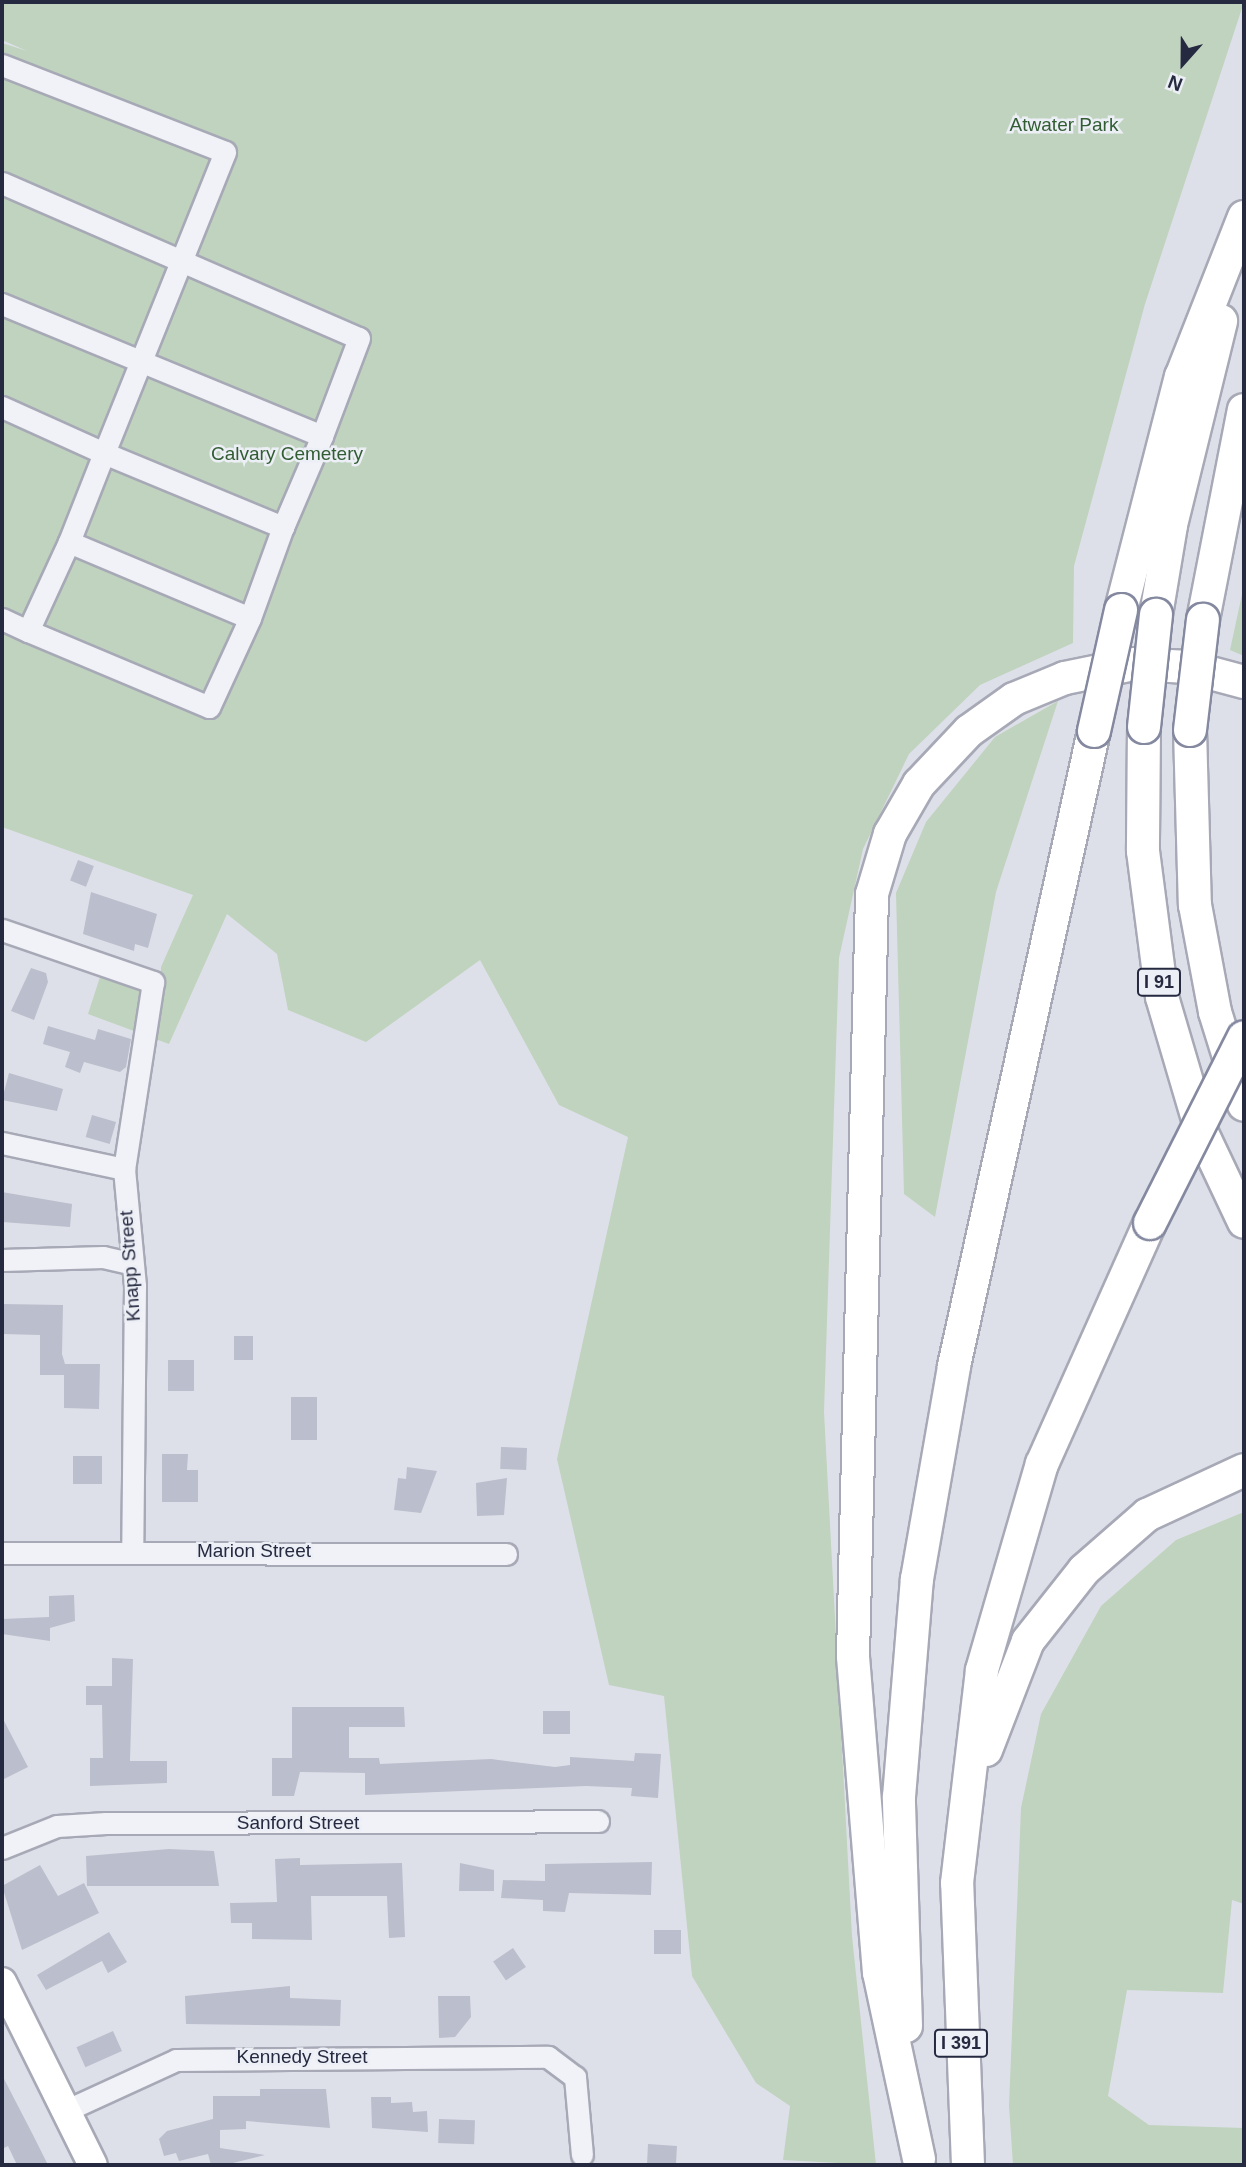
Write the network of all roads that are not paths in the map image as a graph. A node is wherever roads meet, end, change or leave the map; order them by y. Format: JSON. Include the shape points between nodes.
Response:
{"nodes":[{"id":1,"x":2,"y":65,"type":"edge"},
{"id":2,"x":2,"y":183,"type":"edge"},
{"id":3,"x":1244,"y":217,"type":"edge"},
{"id":4,"x":1244,"y":239,"type":"edge"},
{"id":5,"x":184,"y":260,"type":"junction"},
{"id":6,"x":2,"y":304,"type":"edge"},
{"id":7,"x":140,"y":363,"type":"junction"},
{"id":8,"x":2,"y":407,"type":"edge"},
{"id":9,"x":1244,"y":410,"type":"edge"},
{"id":10,"x":322,"y":436,"type":"junction"},
{"id":11,"x":104,"y":453,"type":"junction"},
{"id":12,"x":283,"y":527,"type":"junction"},
{"id":13,"x":69,"y":542,"type":"junction"},
{"id":14,"x":250,"y":618,"type":"junction"},
{"id":15,"x":2,"y":619,"type":"edge"},
{"id":16,"x":28,"y":631,"type":"junction"},
{"id":17,"x":1244,"y":682,"type":"edge"},
{"id":18,"x":2,"y":930,"type":"edge"},
{"id":19,"x":1244,"y":1037,"type":"edge"},
{"id":20,"x":1244,"y":1105,"type":"edge"},
{"id":21,"x":2,"y":1143,"type":"edge"},
{"id":22,"x":124,"y":1169,"type":"junction"},
{"id":23,"x":1244,"y":1222,"type":"edge"},
{"id":24,"x":2,"y":1260,"type":"edge"},
{"id":25,"x":129,"y":1263,"type":"junction"},
{"id":26,"x":1244,"y":1470,"type":"edge"},
{"id":27,"x":132,"y":1552,"type":"junction"},
{"id":28,"x":2,"y":1553,"type":"edge"},
{"id":29,"x":506,"y":1554,"type":"dead end"},
{"id":30,"x":598,"y":1821,"type":"dead end"},
{"id":31,"x":2,"y":1848,"type":"edge"},
{"id":32,"x":957,"y":1920,"type":"junction"},
{"id":33,"x":2,"y":1982,"type":"edge"},
{"id":34,"x":67,"y":2110,"type":"junction"},
{"id":35,"x":582,"y":2155,"type":"dead end"},
{"id":36,"x":919,"y":2162,"type":"edge"},
{"id":37,"x":93,"y":2165,"type":"edge"},
{"id":38,"x":971,"y":2165,"type":"edge"}],
"edges":[{"from":1,"to":5,"type":"street","via":[[225,152]]},
{"from":2,"to":5,"type":"street"},
{"from":3,"to":36,"type":"highway","bridge":true,"via":[[1181,377],[1121,610],[954,1366],[915,1591],[899,1868]]},
{"from":4,"to":23,"type":"highway","number":"I 91","bridge":true,"via":[[1187,454],[1156,615],[1144,727],[1143,851],[1162,997],[1202,1133]]},
{"from":5,"to":7,"type":"street"},
{"from":5,"to":10,"type":"street","via":[[359,338]]},
{"from":6,"to":7,"type":"street"},
{"from":7,"to":10,"type":"street"},
{"from":7,"to":11,"type":"street"},
{"from":8,"to":11,"type":"street"},
{"from":9,"to":20,"type":"highway","number":"I 91","bridge":true,"via":[[1203,620],[1190,730],[1195,905],[1215,1012]]},
{"from":10,"to":12,"type":"street"},
{"from":11,"to":12,"type":"street"},
{"from":11,"to":13,"type":"street"},
{"from":12,"to":14,"type":"street"},
{"from":13,"to":14,"type":"street"},
{"from":13,"to":16,"type":"street"},
{"from":14,"to":16,"type":"street","via":[[209,707]]},
{"from":15,"to":16,"type":"street"},
{"from":17,"to":36,"type":"highway","via":[[1188,667],[1134,664],[1065,678],[1014,699],[969,730],[919,784],[890,834],[872,894],[854,1680],[879,1972]]},
{"from":18,"to":22,"type":"street","name":"Knapp Street","via":[[153,982]]},
{"from":19,"to":32,"type":"highway","bridge":true,"via":[[1059,1418],[998,1602],[965,1777]]},
{"from":21,"to":22,"type":"street"},
{"from":22,"to":25,"type":"street","name":"Knapp Street"},
{"from":24,"to":25,"type":"street","via":[[103,1257]]},
{"from":25,"to":27,"type":"street","name":"Knapp Street","via":[[135,1286]]},
{"from":26,"to":32,"type":"highway","via":[[1190,1490],[1121,1534],[1068,1588],[1028,1641],[984,1755]]},
{"from":27,"to":28,"type":"street","name":"Marion Street"},
{"from":27,"to":29,"type":"street","name":"Marion Street"},
{"from":30,"to":31,"type":"street","name":"Sanford Street","via":[[106,1823],[57,1826]]},
{"from":32,"to":38,"type":"highway","number":"I 391","via":[[965,2131]]},
{"from":33,"to":34,"type":"main road"},
{"from":34,"to":35,"type":"street","name":"Kennedy Street","via":[[176,2060],[548,2057],[575,2077]]},
{"from":34,"to":37,"type":"main road"}]}
